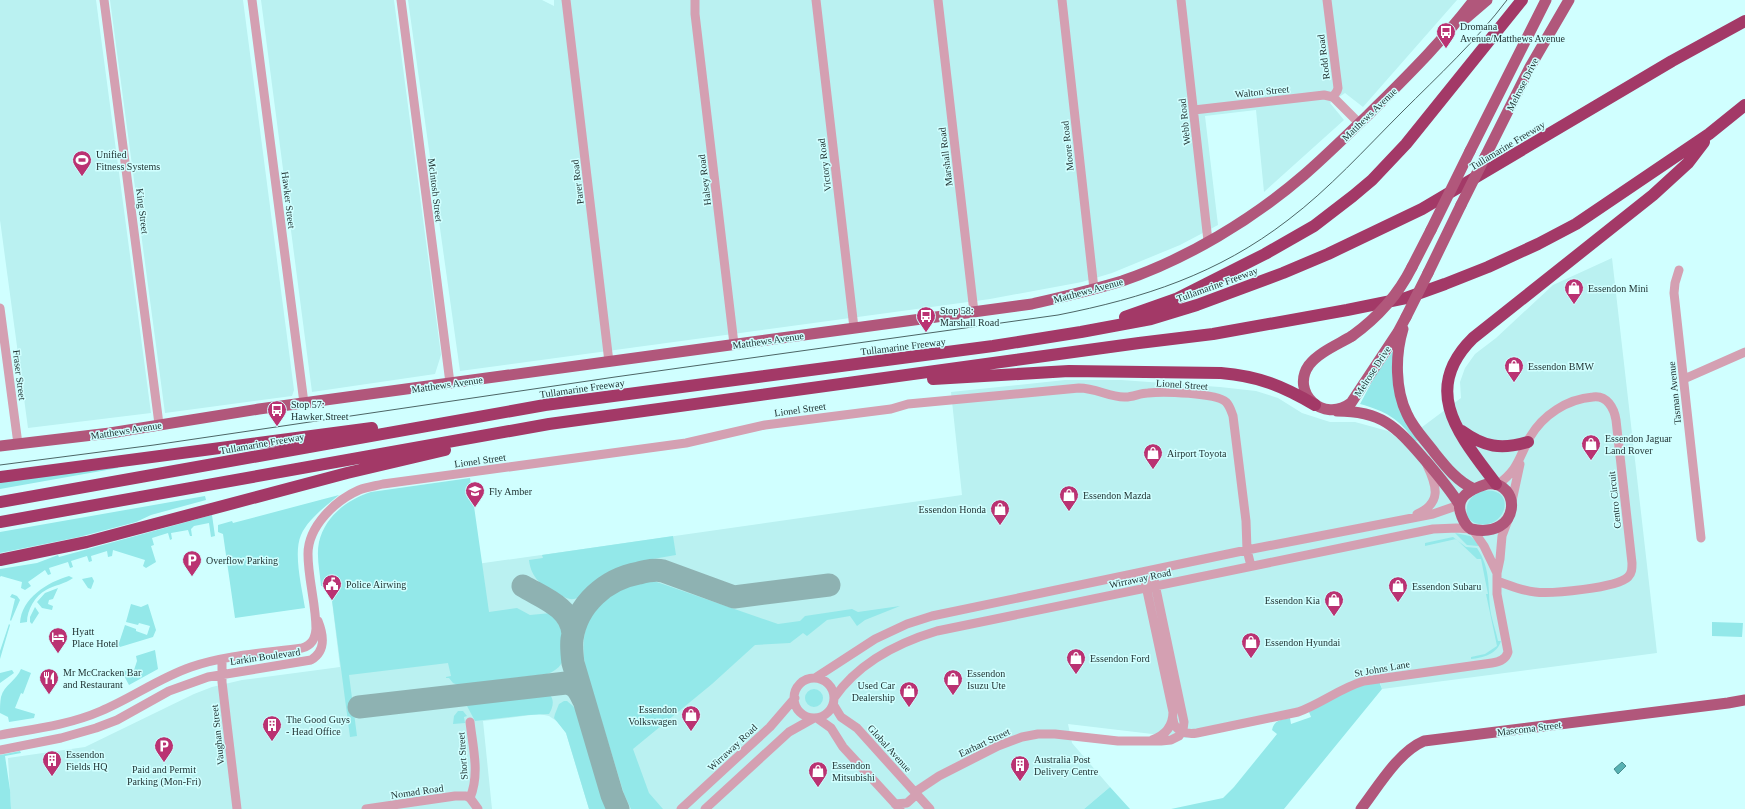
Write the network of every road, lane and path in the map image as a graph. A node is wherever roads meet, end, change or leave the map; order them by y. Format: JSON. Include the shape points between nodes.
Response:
{"nodes":[{"id":1,"x":104,"y":0,"type":"edge"},
{"id":2,"x":252,"y":0,"type":"edge"},
{"id":3,"x":401,"y":0,"type":"edge"},
{"id":4,"x":566,"y":0,"type":"edge"},
{"id":5,"x":692,"y":0,"type":"edge"},
{"id":6,"x":696,"y":0,"type":"edge"},
{"id":7,"x":816,"y":0,"type":"edge"},
{"id":8,"x":938,"y":0,"type":"edge"},
{"id":9,"x":1062,"y":0,"type":"edge"},
{"id":10,"x":1181,"y":0,"type":"edge"},
{"id":11,"x":1327,"y":0,"type":"edge"},
{"id":12,"x":1474,"y":0,"type":"edge"},
{"id":13,"x":1487,"y":0,"type":"edge"},
{"id":14,"x":1522,"y":0,"type":"edge"},
{"id":15,"x":1546,"y":0,"type":"edge"},
{"id":16,"x":1569,"y":0,"type":"edge"},
{"id":17,"x":695,"y":14,"type":"junction"},
{"id":18,"x":1745,"y":21,"type":"edge"},
{"id":19,"x":1450,"y":32,"type":"junction"},
{"id":20,"x":1333,"y":97,"type":"junction"},
{"id":21,"x":1745,"y":105,"type":"edge"},
{"id":22,"x":1194,"y":110,"type":"junction"},
{"id":23,"x":1359,"y":123,"type":"junction"},
{"id":24,"x":1709,"y":134,"type":"junction"},
{"id":25,"x":1208,"y":241,"type":"junction"},
{"id":26,"x":1679,"y":270,"type":"dead end"},
{"id":27,"x":1094,"y":289,"type":"junction"},
{"id":28,"x":0,"y":308,"type":"edge"},
{"id":29,"x":974,"y":312,"type":"junction"},
{"id":30,"x":1406,"y":317,"type":"junction"},
{"id":31,"x":854,"y":328,"type":"junction"},
{"id":32,"x":734,"y":344,"type":"junction"},
{"id":33,"x":992,"y":346,"type":"junction"},
{"id":34,"x":1745,"y":352,"type":"edge"},
{"id":35,"x":609,"y":362,"type":"junction"},
{"id":36,"x":1684,"y":379,"type":"junction"},
{"id":37,"x":450,"y":383,"type":"junction"},
{"id":38,"x":799,"y":390,"type":"junction"},
{"id":39,"x":304,"y":403,"type":"junction"},
{"id":40,"x":545,"y":404,"type":"junction"},
{"id":41,"x":1315,"y":406,"type":"junction"},
{"id":42,"x":1328,"y":410,"type":"junction"},
{"id":43,"x":159,"y":424,"type":"junction"},
{"id":44,"x":549,"y":424,"type":"junction"},
{"id":45,"x":1456,"y":427,"type":"junction"},
{"id":46,"x":1528,"y":442,"type":"junction"},
{"id":47,"x":18,"y":444,"type":"junction"},
{"id":48,"x":0,"y":446,"type":"edge"},
{"id":49,"x":1522,"y":457,"type":"junction"},
{"id":50,"x":1424,"y":460,"type":"junction"},
{"id":51,"x":0,"y":476,"type":"edge"},
{"id":52,"x":1497,"y":485,"type":"junction"},
{"id":53,"x":1474,"y":489,"type":"junction"},
{"id":54,"x":1512,"y":501,"type":"junction"},
{"id":55,"x":0,"y":502,"type":"edge"},
{"id":56,"x":1459,"y":504,"type":"junction"},
{"id":57,"x":1411,"y":518,"type":"junction"},
{"id":58,"x":1509,"y":519,"type":"junction"},
{"id":59,"x":0,"y":522,"type":"edge"},
{"id":60,"x":1472,"y":530,"type":"junction"},
{"id":61,"x":1344,"y":531,"type":"junction"},
{"id":62,"x":1701,"y":538,"type":"dead end"},
{"id":63,"x":1347,"y":546,"type":"junction"},
{"id":64,"x":1247,"y":550,"type":"junction"},
{"id":65,"x":0,"y":560,"type":"edge"},
{"id":66,"x":1251,"y":566,"type":"junction"},
{"id":67,"x":1148,"y":571,"type":"junction"},
{"id":68,"x":1497,"y":577,"type":"junction"},
{"id":69,"x":1151,"y":587,"type":"junction"},
{"id":70,"x":962,"y":609,"type":"junction"},
{"id":71,"x":315,"y":616,"type":"junction"},
{"id":72,"x":966,"y":625,"type":"junction"},
{"id":73,"x":222,"y":659,"type":"junction"},
{"id":74,"x":222,"y":674,"type":"junction"},
{"id":75,"x":816,"y":678,"type":"junction"},
{"id":76,"x":1174,"y":694,"type":"junction"},
{"id":77,"x":795,"y":698,"type":"junction"},
{"id":78,"x":1745,"y":700,"type":"edge"},
{"id":79,"x":834,"y":701,"type":"junction"},
{"id":80,"x":1728,"y":703,"type":"junction"},
{"id":81,"x":1745,"y":707,"type":"edge"},
{"id":82,"x":816,"y":718,"type":"junction"},
{"id":83,"x":1173,"y":719,"type":"junction"},
{"id":84,"x":470,"y":722,"type":"dead end"},
{"id":85,"x":1183,"y":731,"type":"junction"},
{"id":86,"x":0,"y":735,"type":"edge"},
{"id":87,"x":1141,"y":742,"type":"junction"},
{"id":88,"x":0,"y":750,"type":"edge"},
{"id":89,"x":916,"y":793,"type":"junction"},
{"id":90,"x":470,"y":798,"type":"junction"},
{"id":91,"x":898,"y":806,"type":"edge"},
{"id":92,"x":686,"y":807,"type":"edge"},
{"id":93,"x":237,"y":809,"type":"edge"},
{"id":94,"x":366,"y":809,"type":"edge"},
{"id":95,"x":478,"y":809,"type":"edge"},
{"id":96,"x":705,"y":809,"type":"edge"},
{"id":97,"x":930,"y":809,"type":"edge"},
{"id":98,"x":1361,"y":809,"type":"edge"}],
"edges":[{"from":1,"to":43,"type":"street","name":"King Street"},
{"from":2,"to":39,"type":"street","name":"Hawker Street"},
{"from":3,"to":37,"type":"street","name":"McIntosh Street"},
{"from":4,"to":35,"type":"street","name":"Parer Road"},
{"from":5,"to":17,"type":"street","name":"Halsey Road"},
{"from":6,"to":17,"type":"street","name":"Halsey Road"},
{"from":7,"to":31,"type":"street","name":"Victory Road"},
{"from":8,"to":29,"type":"street","name":"Marshall Road"},
{"from":9,"to":27,"type":"street","name":"Moore Road"},
{"from":10,"to":22,"type":"street","name":"Webb Road"},
{"from":11,"to":20,"type":"street","name":"Rodd Road","via":[[1338,88]]},
{"from":12,"to":19,"type":"main road","name":"Matthews Avenue"},
{"from":13,"to":19,"type":"main road","name":"Matthews Avenue"},
{"from":14,"to":33,"type":"highway","via":[[1406,144],[1372,180],[1314,226],[1208,284],[1155,307],[1103,323]]},
{"from":15,"to":41,"type":"main road","name":"Melrose Drive","bridge":true,"via":[[1405,281],[1388,304],[1370,322],[1313,361],[1307,370],[1304,379],[1306,391]]},
{"from":16,"to":30,"type":"main road","name":"Melrose Drive","bridge":true,"via":[[1530,67]]},
{"from":17,"to":32,"type":"street","name":"Halsey Road"},
{"from":18,"to":33,"type":"highway","name":"Tullamarine Freeway","via":[[1672,61],[1422,209],[1328,254],[1197,305],[1151,319]]},
{"from":19,"to":23,"type":"main road","name":"Matthews Avenue"},
{"from":20,"to":22,"type":"street","name":"Walton Street","via":[[1324,95]]},
{"from":20,"to":23,"type":"street"},
{"from":21,"to":24,"type":"highway"},
{"from":22,"to":25,"type":"street","name":"Webb Road"},
{"from":23,"to":25,"type":"main road","name":"Matthews Avenue","via":[[1292,185],[1257,212]]},
{"from":24,"to":38,"type":"highway","via":[[1576,224],[1488,267],[1406,298],[1213,334]]},
{"from":24,"to":45,"type":"highway","via":[[1688,163],[1653,195],[1463,347],[1451,368],[1448,385],[1449,407]]},
{"from":25,"to":27,"type":"main road","name":"Matthews Avenue","via":[[1152,270]]},
{"from":26,"to":36,"type":"street","name":"Tasman Avenue","via":[[1674,293]]},
{"from":27,"to":29,"type":"main road","name":"Matthews Avenue","via":[[1032,304]]},
{"from":28,"to":47,"type":"street","name":"Fraser Street"},
{"from":29,"to":31,"type":"main road","name":"Matthews Avenue"},
{"from":30,"to":42,"type":"main road","name":"Melrose Drive","via":[[1354,399],[1344,407]]},
{"from":30,"to":53,"type":"main road","via":[[1401,333],[1398,370],[1400,396],[1406,414],[1453,475]]},
{"from":31,"to":32,"type":"main road","name":"Matthews Avenue"},
{"from":32,"to":35,"type":"main road","name":"Matthews Avenue"},
{"from":33,"to":40,"type":"highway","name":"Tullamarine Freeway"},
{"from":34,"to":36,"type":"street"},
{"from":35,"to":37,"type":"main road","name":"Matthews Avenue"},
{"from":36,"to":62,"type":"street","name":"Tasman Avenue"},
{"from":37,"to":39,"type":"main road","name":"Matthews Avenue"},
{"from":38,"to":41,"type":"highway","via":[[908,380],[1069,371],[1198,372],[1236,374],[1263,380],[1292,391]]},
{"from":38,"to":44,"type":"highway"},
{"from":39,"to":43,"type":"main road","name":"Matthews Avenue"},
{"from":40,"to":51,"type":"highway"},
{"from":40,"to":55,"type":"highway","name":"Tullamarine Freeway"},
{"from":41,"to":42,"type":"main road"},
{"from":42,"to":50,"type":"main road","via":[[1359,412],[1386,422],[1403,435]]},
{"from":43,"to":47,"type":"main road","name":"Matthews Avenue","via":[[110,433]]},
{"from":44,"to":59,"type":"highway"},
{"from":44,"to":65,"type":"highway","via":[[347,473],[87,542]]},
{"from":45,"to":46,"type":"highway","via":[[1475,441],[1487,445],[1510,446]]},
{"from":45,"to":52,"type":"highway"},
{"from":46,"to":49,"type":"street","name":"Centro Circuit"},
{"from":46,"to":68,"type":"street","name":"Centro Circuit","via":[[1535,430],[1549,416],[1568,403],[1596,396],[1602,397],[1610,404],[1616,420],[1632,570],[1625,579],[1611,584],[1549,593],[1531,592]]},
{"from":47,"to":48,"type":"main road","name":"Matthews Avenue"},
{"from":49,"to":52,"type":"street","name":"Centro Circuit","via":[[1511,474]]},
{"from":49,"to":54,"type":"street","name":"Centro Circuit"},
{"from":50,"to":56,"type":"main road","via":[[1443,480]]},
{"from":50,"to":57,"type":"street","name":"Wirraway Road","via":[[1434,482],[1435,496],[1430,507]]},
{"from":52,"to":53,"type":"main road","via":[[1487,484]]},
{"from":52,"to":54,"type":"main road","via":[[1506,491]]},
{"from":53,"to":56,"type":"main road","via":[[1463,497]]},
{"from":54,"to":58,"type":"main road"},
{"from":56,"to":57,"type":"street","name":"Wirraway Road"},
{"from":56,"to":60,"type":"main road","via":[[1463,520]]},
{"from":57,"to":61,"type":"street","name":"Wirraway Road"},
{"from":58,"to":60,"type":"main road","via":[[1493,529]]},
{"from":58,"to":68,"type":"street","name":"St Johns Lane","via":[[1502,536]]},
{"from":60,"to":63,"type":"street","name":"Wirraway Road","via":[[1433,529]]},
{"from":60,"to":68,"type":"street","name":"St Johns Lane","via":[[1484,546]]},
{"from":61,"to":63,"type":"street"},
{"from":61,"to":64,"type":"street","name":"Wirraway Road"},
{"from":63,"to":66,"type":"street","name":"Wirraway Road"},
{"from":64,"to":66,"type":"street","name":"Lionel Street"},
{"from":64,"to":67,"type":"street","name":"Wirraway Road"},
{"from":64,"to":71,"type":"street","name":"Lionel Street","via":[[1247,526],[1232,414],[1224,401],[1199,395],[1164,392],[1126,397],[1079,388],[908,404],[891,409],[765,425],[686,443],[367,487],[349,495],[334,507],[318,525],[311,539],[308,554]]},
{"from":66,"to":69,"type":"street","name":"Wirraway Road"},
{"from":67,"to":69,"type":"street"},
{"from":67,"to":70,"type":"street","name":"Wirraway Road"},
{"from":68,"to":85,"type":"street","name":"St Johns Lane","via":[[1499,606],[1508,650],[1501,661],[1364,681],[1344,688],[1314,706],[1298,712],[1197,733]]},
{"from":69,"to":72,"type":"street","name":"Wirraway Road"},
{"from":69,"to":76,"type":"street"},
{"from":70,"to":72,"type":"street"},
{"from":70,"to":75,"type":"street","name":"Wirraway Road","via":[[924,618],[889,632]]},
{"from":71,"to":73,"type":"street","name":"Larkin Boulevard","via":[[315,637],[311,644]]},
{"from":71,"to":74,"type":"street","name":"Larkin Boulevard","via":[[323,643],[314,659]]},
{"from":72,"to":79,"type":"street","name":"Wirraway Road","via":[[920,637],[886,652],[857,671]]},
{"from":73,"to":74,"type":"street","name":"Vaughan Street"},
{"from":73,"to":86,"type":"street","name":"Larkin Boulevard","via":[[176,672],[110,707],[83,718]]},
{"from":74,"to":88,"type":"street","name":"Larkin Boulevard","via":[[169,691],[117,720],[96,728]]},
{"from":74,"to":93,"type":"street","name":"Vaughan Street"},
{"from":75,"to":77,"type":"street","via":[[806,680],[800,685]]},
{"from":75,"to":79,"type":"street","via":[[828,684],[833,692]]},
{"from":76,"to":83,"type":"street"},
{"from":76,"to":85,"type":"street","via":[[1184,724]]},
{"from":77,"to":82,"type":"street","via":[[800,712]]},
{"from":77,"to":92,"type":"street","name":"Wirraway Road","via":[[770,727]]},
{"from":78,"to":80,"type":"main road","name":"Mascoma Street"},
{"from":79,"to":82,"type":"street","via":[[827,714]]},
{"from":79,"to":89,"type":"street","name":"Global Avenue","via":[[841,717],[857,728]]},
{"from":80,"to":81,"type":"main road","name":"Mascoma Street"},
{"from":80,"to":98,"type":"main road","name":"Mascoma Street","via":[[1424,741],[1401,758]]},
{"from":82,"to":91,"type":"street","via":[[832,728],[843,746]]},
{"from":82,"to":96,"type":"street","via":[[789,732]]},
{"from":83,"to":85,"type":"street","via":[[1175,728]]},
{"from":83,"to":87,"type":"street","name":"Earhart Street","via":[[1170,728],[1162,736]]},
{"from":84,"to":90,"type":"street","name":"Short Street","via":[[476,774]]},
{"from":85,"to":87,"type":"street","name":"Earhart Street","via":[[1178,737],[1168,740]]},
{"from":87,"to":89,"type":"street","name":"Earhart Street","via":[[1055,734],[1030,735],[998,746],[939,776]]},
{"from":89,"to":91,"type":"street","name":"Earhart Street","via":[[907,803]]},
{"from":89,"to":97,"type":"street","name":"Global Avenue"},
{"from":90,"to":94,"type":"street","name":"Nomad Road","via":[[456,796]]},
{"from":90,"to":95,"type":"street"}]}
